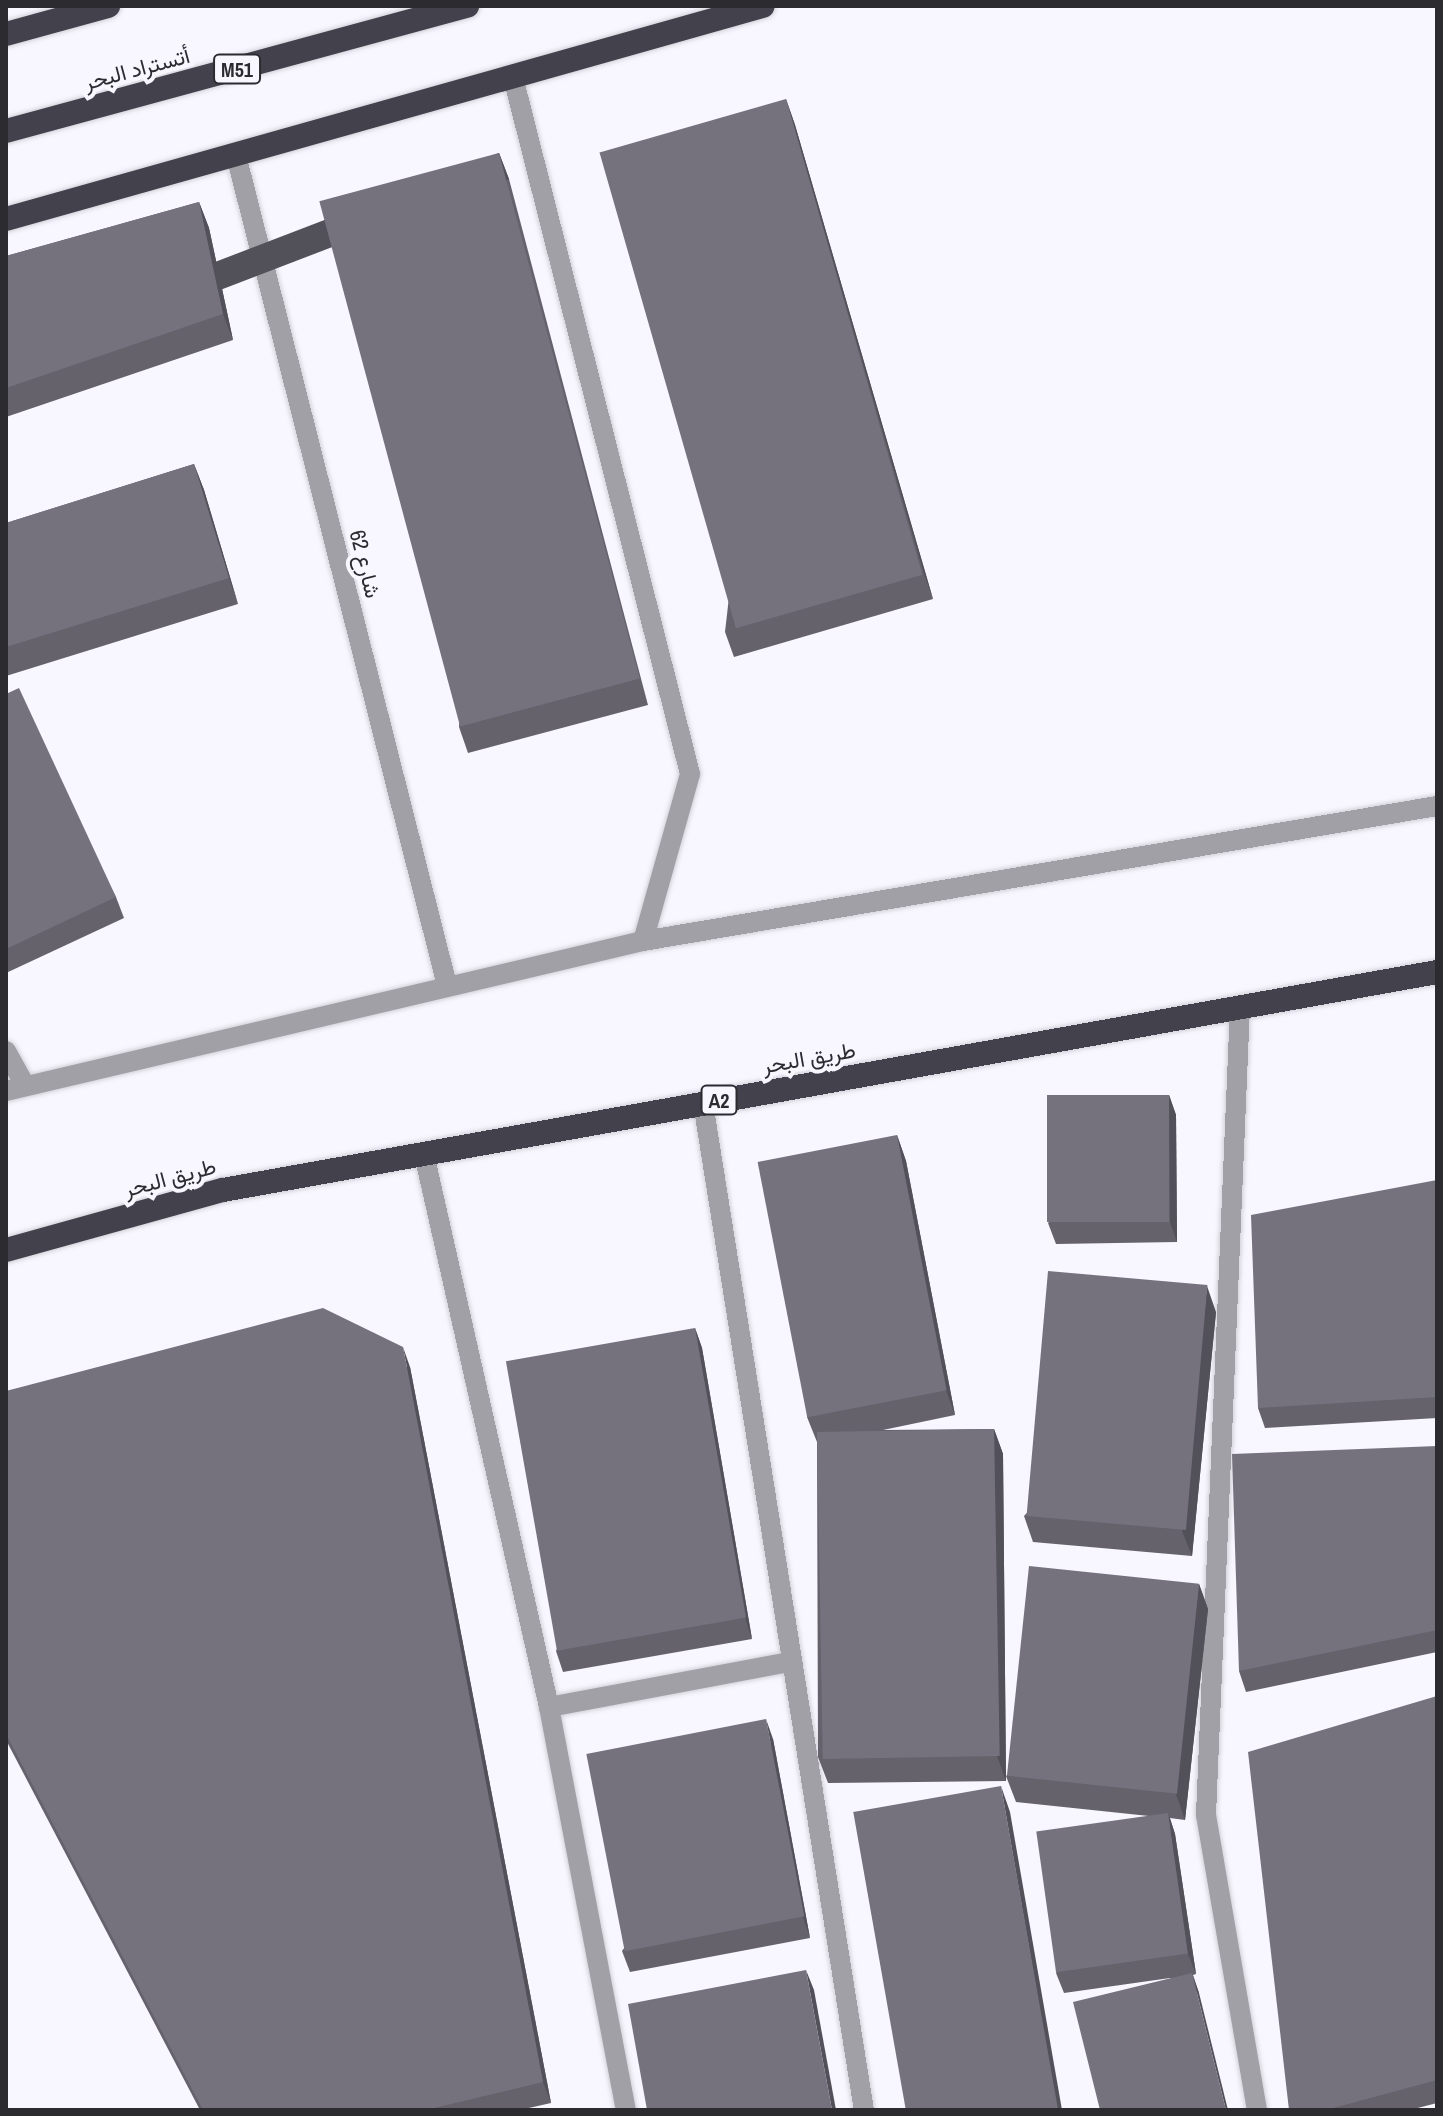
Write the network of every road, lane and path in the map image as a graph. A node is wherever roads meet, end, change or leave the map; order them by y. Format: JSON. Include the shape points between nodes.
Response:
{"nodes":[{"id":1,"x":108,"y":6,"type":"edge"},
{"id":2,"x":467,"y":6,"type":"edge"},
{"id":3,"x":763,"y":6,"type":"edge"},
{"id":4,"x":6,"y":34,"type":"edge"},
{"id":5,"x":513,"y":77,"type":"junction"},
{"id":6,"x":6,"y":131,"type":"edge"},
{"id":7,"x":236,"y":155,"type":"junction"},
{"id":8,"x":6,"y":219,"type":"edge"},
{"id":9,"x":1437,"y":806,"type":"edge"},
{"id":10,"x":643,"y":941,"type":"junction"},
{"id":11,"x":1437,"y":972,"type":"edge"},
{"id":12,"x":447,"y":985,"type":"junction"},
{"id":13,"x":1240,"y":1007,"type":"junction"},
{"id":14,"x":6,"y":1051,"type":"edge"},
{"id":15,"x":16,"y":1088,"type":"edge"},
{"id":16,"x":703,"y":1103,"type":"junction"},
{"id":17,"x":424,"y":1154,"type":"junction"},
{"id":18,"x":6,"y":1250,"type":"edge"},
{"id":19,"x":789,"y":1662,"type":"junction"},
{"id":20,"x":549,"y":1707,"type":"junction"},
{"id":21,"x":626,"y":2110,"type":"edge"},
{"id":22,"x":864,"y":2110,"type":"edge"},
{"id":23,"x":1257,"y":2110,"type":"edge"}],
"edges":[{"from":1,"to":4,"type":"highway"},
{"from":2,"to":6,"type":"highway","name":"أتستراد البحر","number":"M51"},
{"from":3,"to":5,"type":"highway"},
{"from":5,"to":7,"type":"highway"},
{"from":5,"to":10,"type":"street","via":[[690,774]]},
{"from":7,"to":8,"type":"highway"},
{"from":7,"to":12,"type":"street","name":"شارع 62"},
{"from":9,"to":10,"type":"street"},
{"from":10,"to":12,"type":"street"},
{"from":11,"to":13,"type":"highway","name":"طريق البحر","number":"A2"},
{"from":12,"to":15,"type":"street"},
{"from":13,"to":16,"type":"highway","name":"طريق البحر","number":"A2"},
{"from":13,"to":23,"type":"street","via":[[1206,1815]]},
{"from":14,"to":15,"type":"street"},
{"from":16,"to":17,"type":"highway","name":"طريق البحر","number":"A2"},
{"from":16,"to":19,"type":"street"},
{"from":17,"to":18,"type":"highway","name":"طريق البحر","number":"A2","via":[[223,1190]]},
{"from":17,"to":20,"type":"street"},
{"from":19,"to":20,"type":"street"},
{"from":19,"to":22,"type":"street"},
{"from":20,"to":21,"type":"street"}]}
